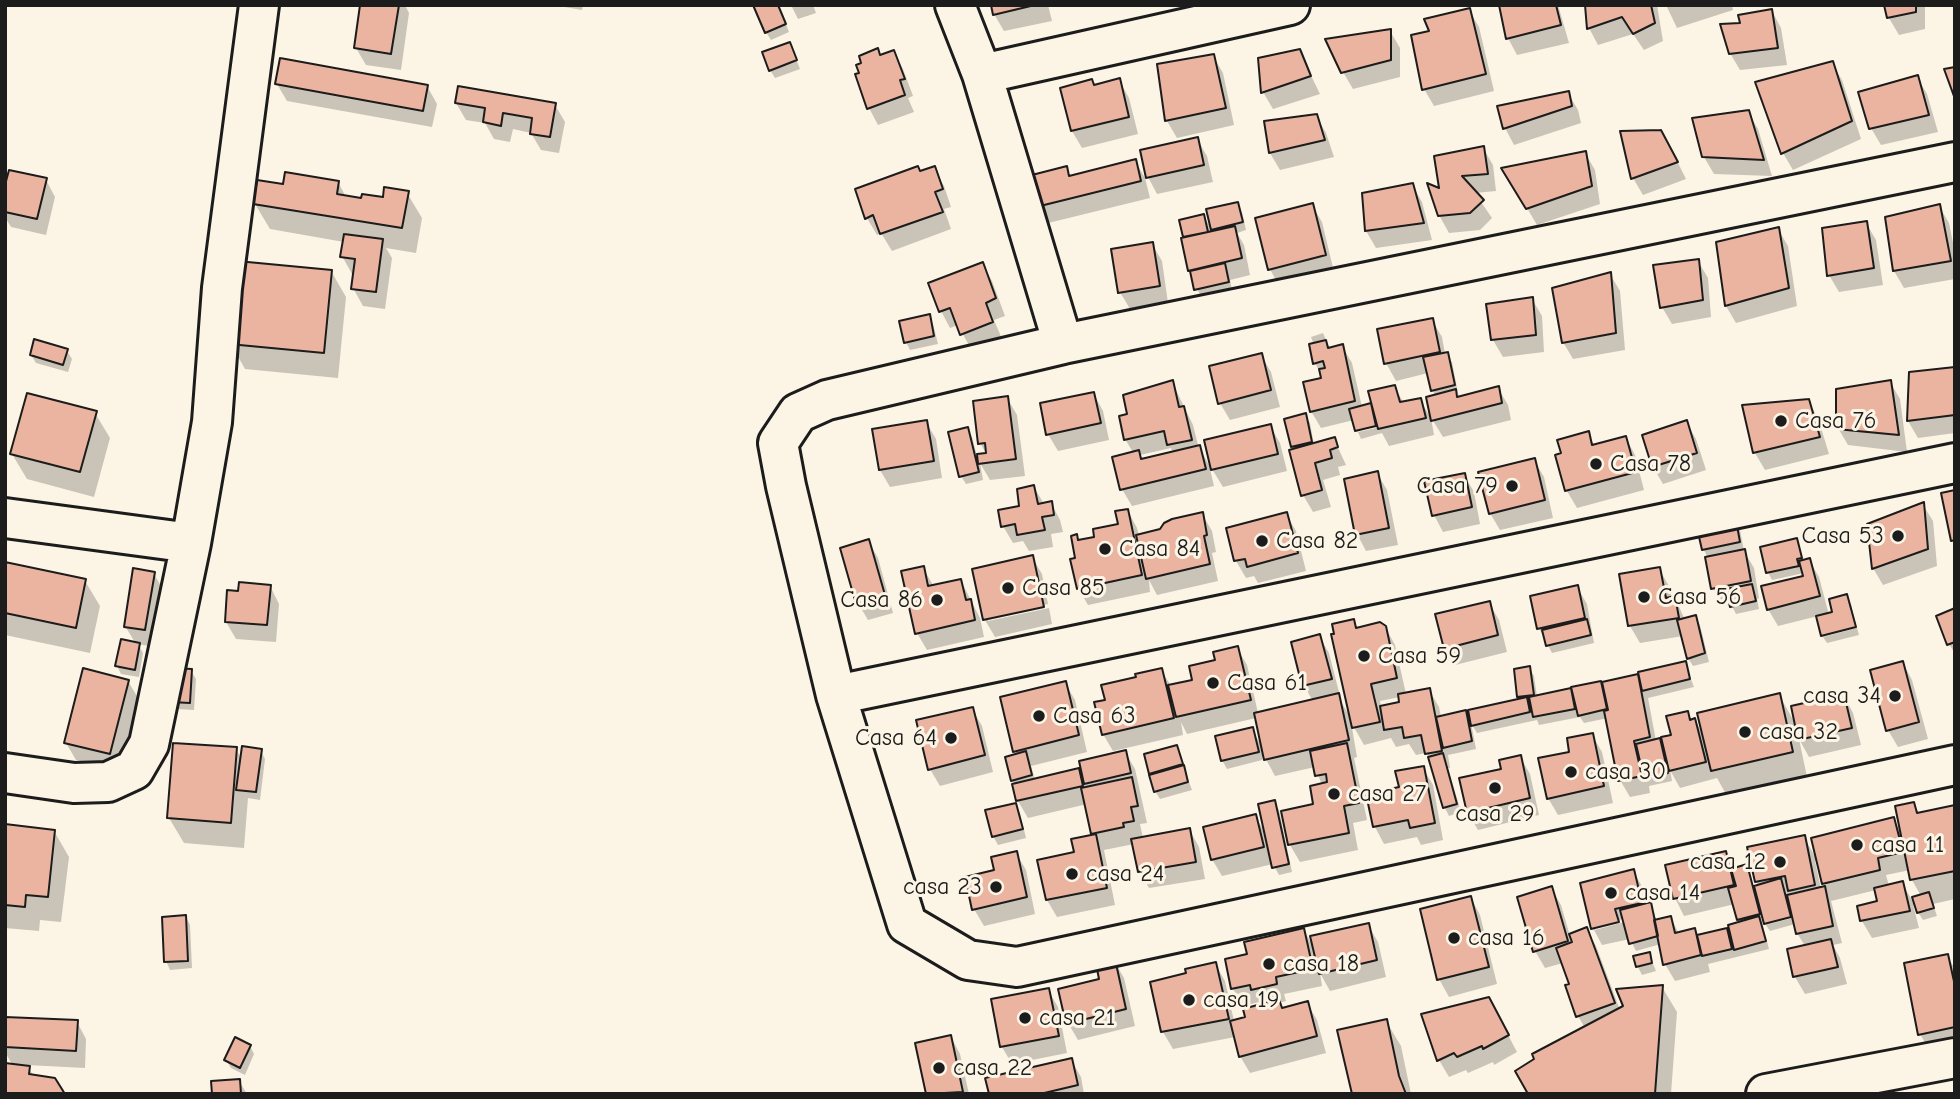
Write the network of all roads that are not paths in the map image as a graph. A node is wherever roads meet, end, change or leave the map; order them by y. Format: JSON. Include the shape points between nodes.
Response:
{"nodes":[{"id":1,"x":259,"y":5,"type":"edge"},
{"id":2,"x":955,"y":5,"type":"edge"},
{"id":3,"x":1290,"y":5,"type":"edge"},
{"id":4,"x":1245,"y":10,"type":"edge"},
{"id":5,"x":982,"y":74,"type":"junction"},
{"id":6,"x":1955,"y":162,"type":"edge"},
{"id":7,"x":1063,"y":344,"type":"junction"},
{"id":8,"x":1955,"y":463,"type":"edge"},
{"id":9,"x":5,"y":518,"type":"edge"},
{"id":10,"x":191,"y":543,"type":"junction"},
{"id":11,"x":836,"y":695,"type":"junction"},
{"id":12,"x":1955,"y":765,"type":"edge"},
{"id":13,"x":5,"y":773,"type":"edge"},
{"id":14,"x":1955,"y":1058,"type":"edge"},
{"id":15,"x":1766,"y":1094,"type":"edge"}],
"edges":[{"from":1,"to":10,"type":"street","via":[[222,288],[212,422]]},
{"from":2,"to":5,"type":"street"},
{"from":3,"to":4,"type":"street"},
{"from":4,"to":5,"type":"street"},
{"from":5,"to":7,"type":"street"},
{"from":6,"to":7,"type":"street"},
{"from":7,"to":11,"type":"street","via":[[827,400],[798,413],[778,443]]},
{"from":8,"to":11,"type":"street"},
{"from":9,"to":10,"type":"street"},
{"from":10,"to":13,"type":"street","via":[[149,744],[134,770],[108,782],[74,783]]},
{"from":11,"to":12,"type":"street","via":[[907,924],[968,960],[1017,967]]},
{"from":14,"to":15,"type":"street"}]}
